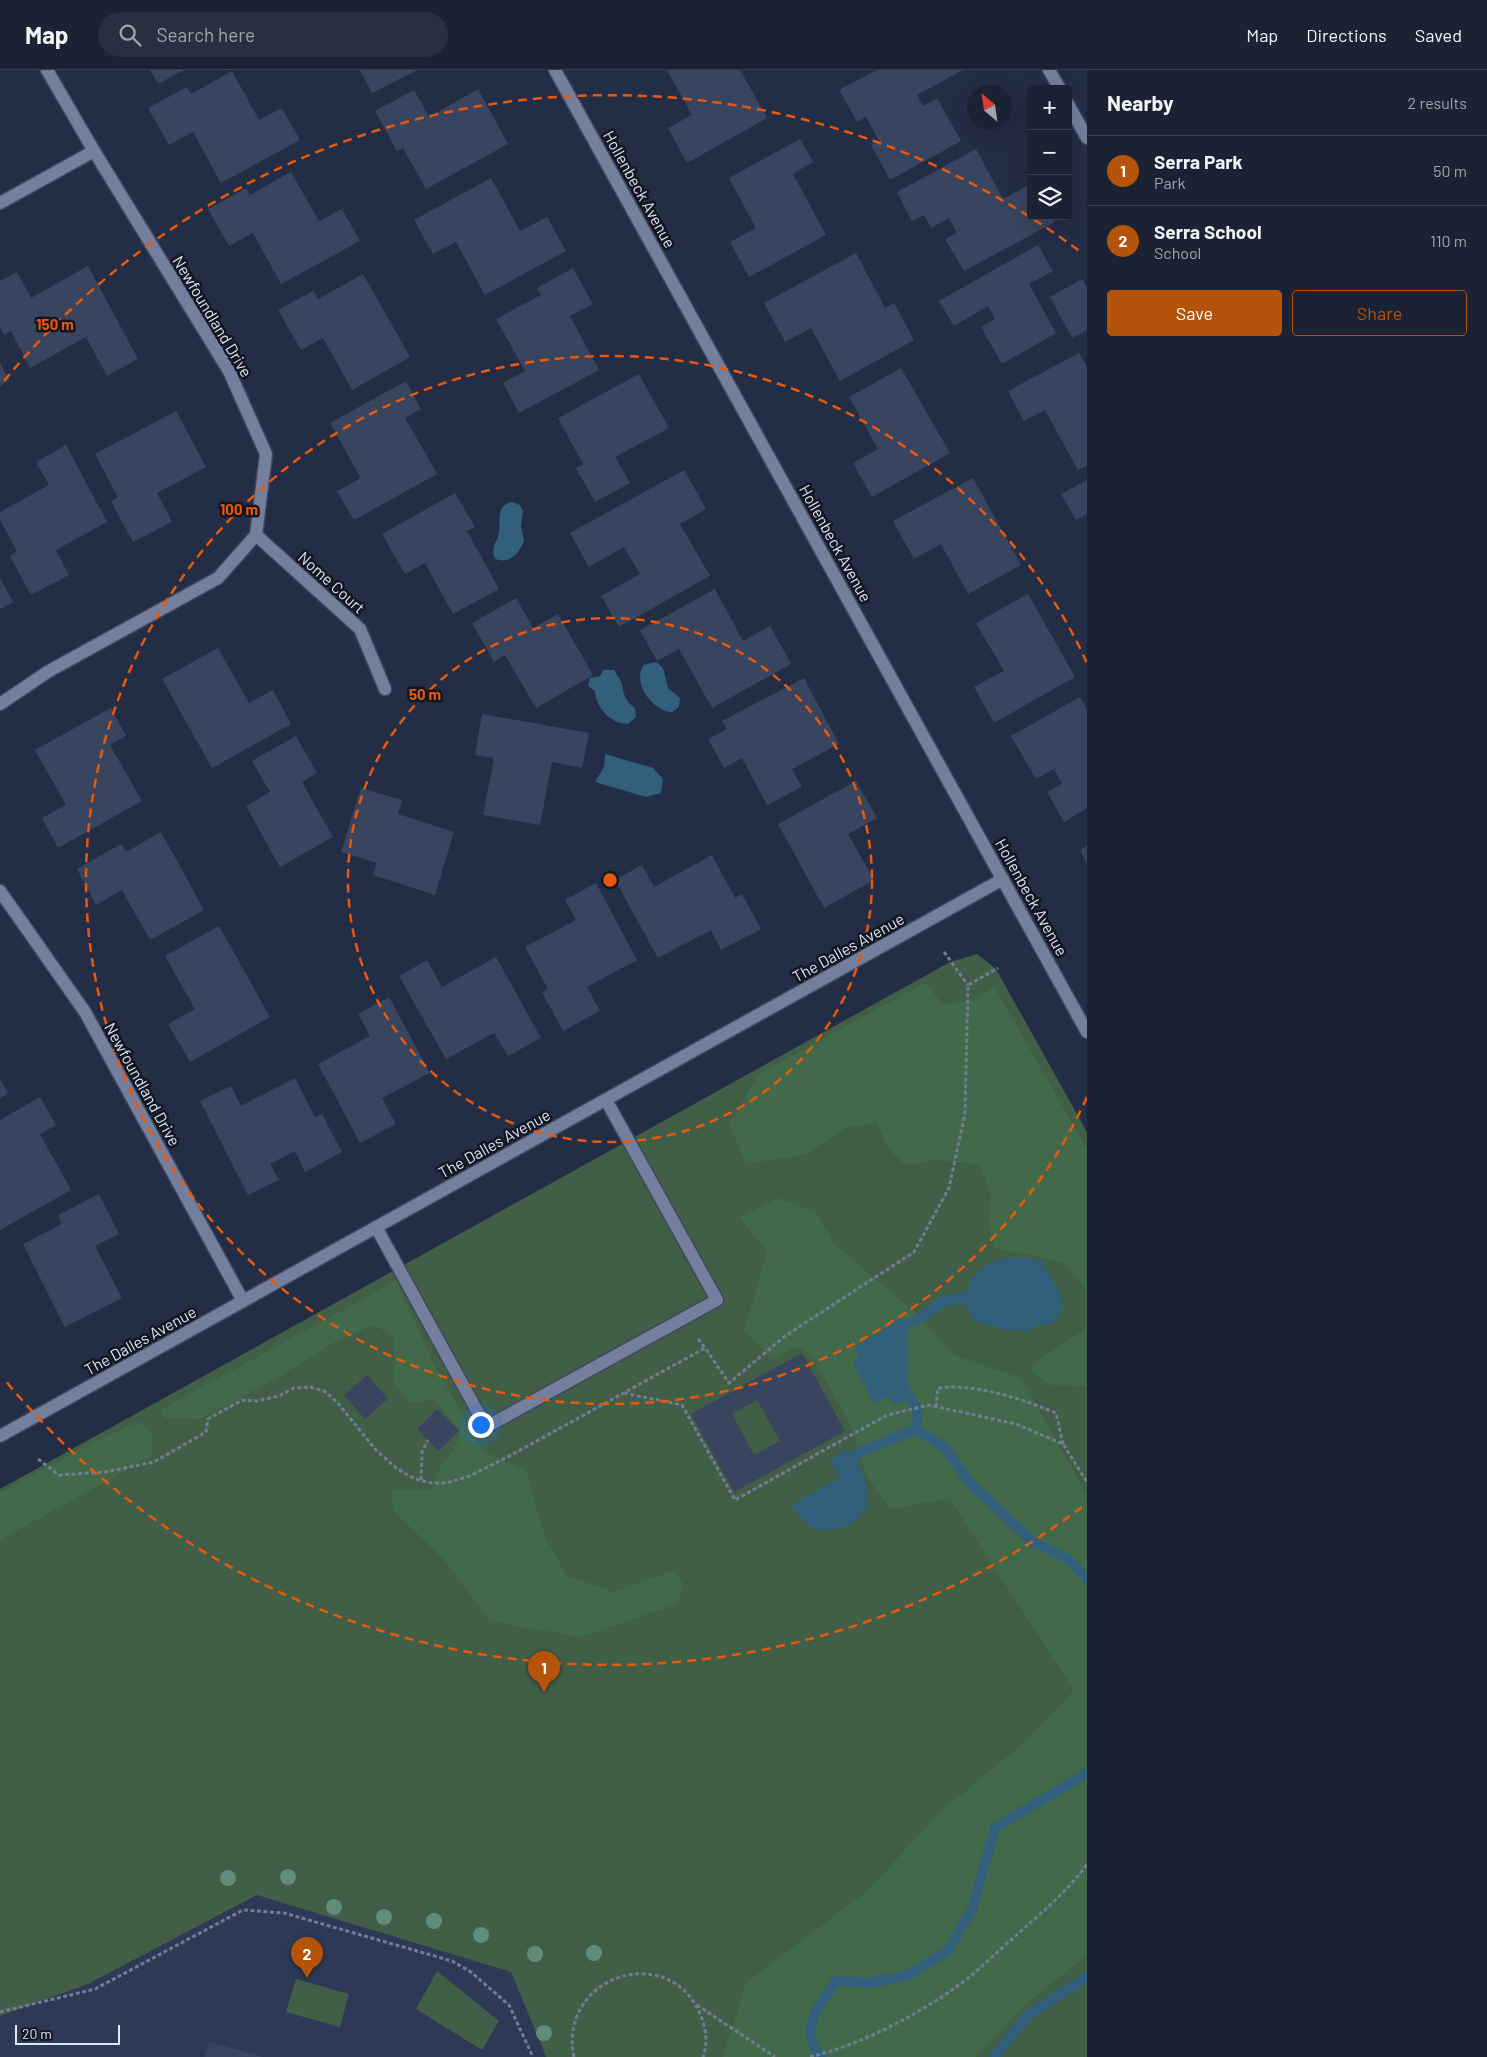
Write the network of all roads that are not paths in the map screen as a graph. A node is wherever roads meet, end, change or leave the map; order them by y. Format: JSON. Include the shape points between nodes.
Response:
{"nodes":[{"id":1,"x":47,"y":70,"type":"edge"},
{"id":2,"x":555,"y":70,"type":"edge"},
{"id":3,"x":1049,"y":70,"type":"edge"},
{"id":4,"x":1058,"y":85,"type":"edge"},
{"id":5,"x":1072,"y":111,"type":"edge"},
{"id":6,"x":1087,"y":138,"type":"edge"},
{"id":7,"x":94,"y":151,"type":"junction"},
{"id":8,"x":0,"y":203,"type":"edge"},
{"id":9,"x":256,"y":535,"type":"junction"},
{"id":10,"x":385,"y":689,"type":"dead end"},
{"id":11,"x":0,"y":704,"type":"edge"},
{"id":12,"x":1003,"y":879,"type":"junction"},
{"id":13,"x":0,"y":891,"type":"edge"},
{"id":14,"x":1087,"y":1032,"type":"edge"},
{"id":15,"x":606,"y":1100,"type":"junction"},
{"id":16,"x":376,"y":1227,"type":"junction"},
{"id":17,"x":243,"y":1300,"type":"junction"},
{"id":18,"x":0,"y":1436,"type":"edge"}],
"edges":[{"from":1,"to":7,"type":"street","name":"Newfoundland Drive"},
{"from":2,"to":12,"type":"street","name":"Hollenbeck Avenue"},
{"from":3,"to":4,"type":"street"},
{"from":5,"to":6,"type":"street"},
{"from":7,"to":8,"type":"street"},
{"from":7,"to":9,"type":"street","name":"Newfoundland Drive","via":[[229,371],[266,454]]},
{"from":9,"to":10,"type":"street","name":"Nome Court","via":[[360,629]]},
{"from":9,"to":11,"type":"street","via":[[218,578],[49,671]]},
{"from":12,"to":14,"type":"street","name":"Hollenbeck Avenue"},
{"from":12,"to":15,"type":"street","name":"The Dalles Avenue"},
{"from":13,"to":17,"type":"street","name":"Newfoundland Drive","via":[[85,1012]]},
{"from":15,"to":16,"type":"street","name":"The Dalles Avenue"},
{"from":15,"to":16,"type":"street","via":[[717,1300],[486,1427]]},
{"from":16,"to":17,"type":"street","name":"The Dalles Avenue"},
{"from":17,"to":18,"type":"street","name":"The Dalles Avenue"}]}
